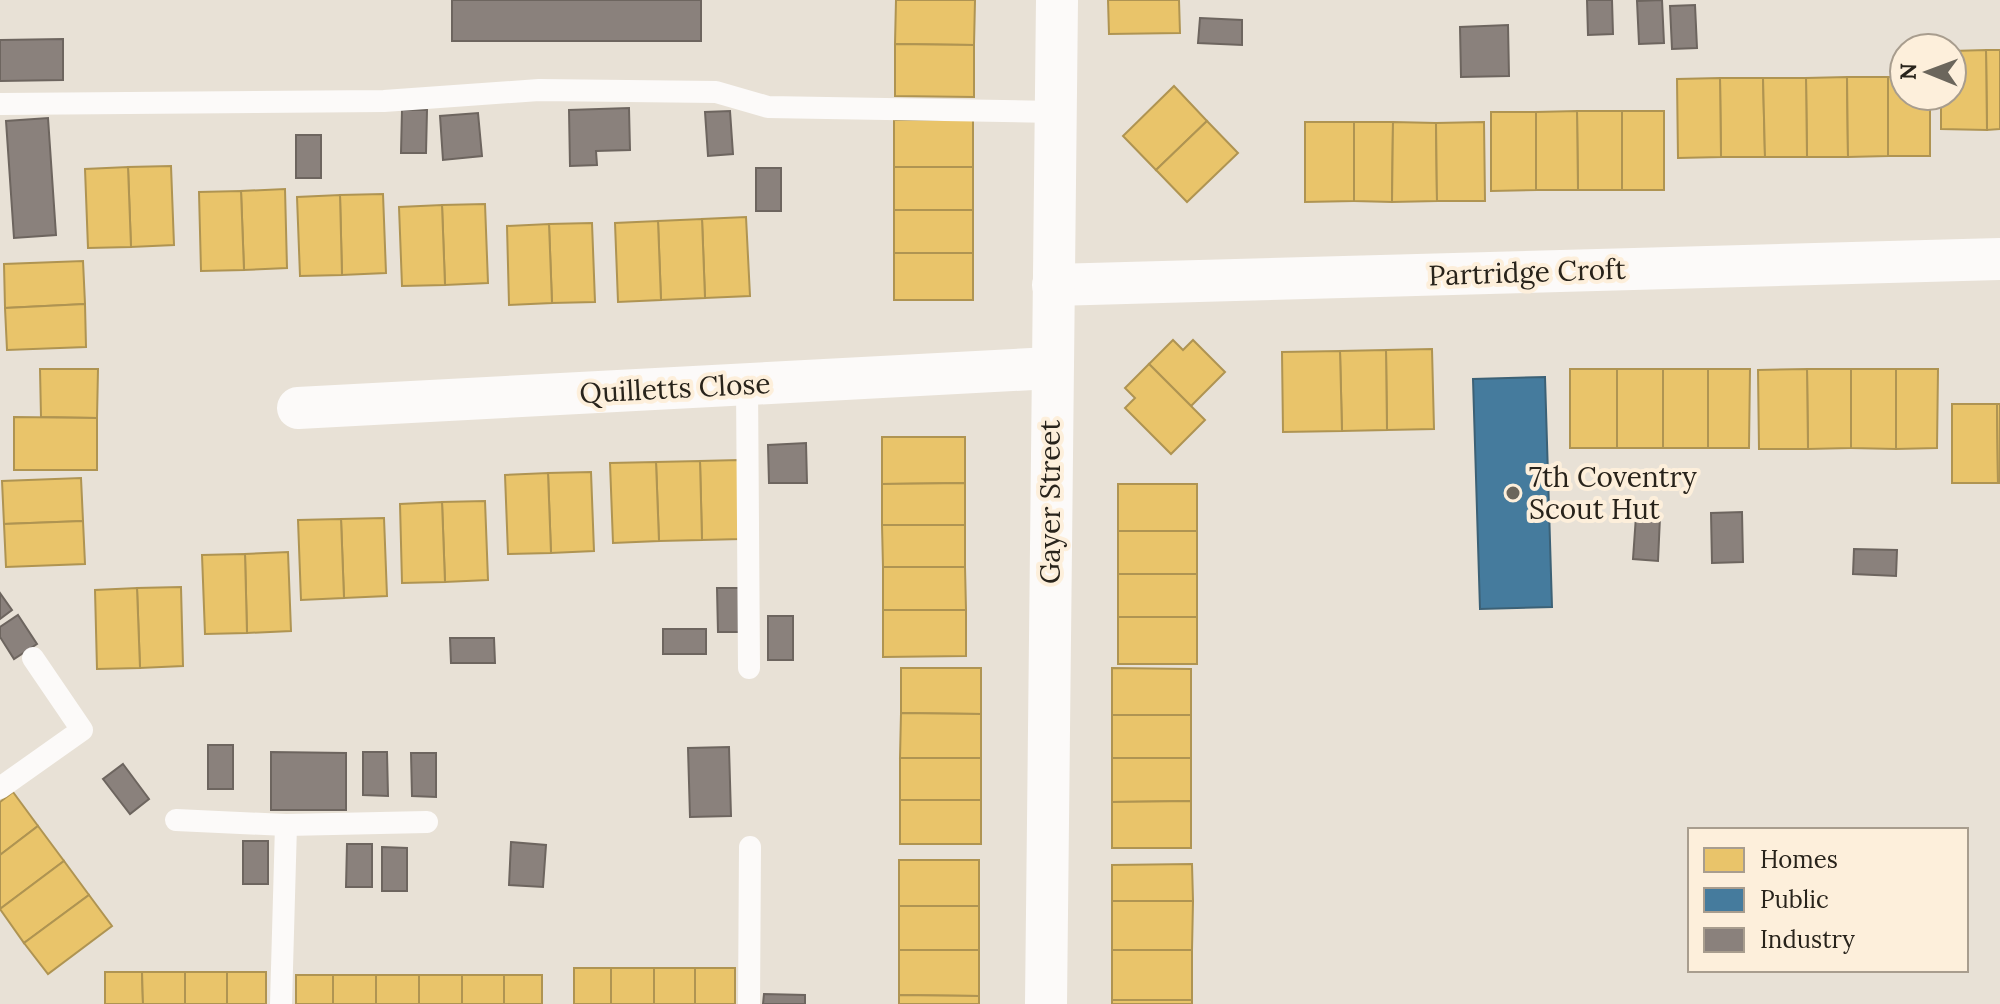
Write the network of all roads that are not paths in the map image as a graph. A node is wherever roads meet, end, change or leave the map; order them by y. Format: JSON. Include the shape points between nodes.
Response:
{"nodes":[{"id":1,"x":1057,"y":0,"type":"edge"},
{"id":2,"x":0,"y":104,"type":"edge"},
{"id":3,"x":1055,"y":112,"type":"junction"},
{"id":4,"x":2000,"y":259,"type":"edge"},
{"id":5,"x":1053,"y":285,"type":"junction"},
{"id":6,"x":1051,"y":368,"type":"junction"},
{"id":7,"x":747,"y":384,"type":"junction"},
{"id":8,"x":298,"y":408,"type":"dead end"},
{"id":9,"x":33,"y":658,"type":"dead end"},
{"id":10,"x":749,"y":668,"type":"dead end"},
{"id":11,"x":0,"y":788,"type":"edge"},
{"id":12,"x":176,"y":820,"type":"dead end"},
{"id":13,"x":427,"y":822,"type":"dead end"},
{"id":14,"x":286,"y":825,"type":"junction"},
{"id":15,"x":750,"y":847,"type":"dead end"},
{"id":16,"x":281,"y":1004,"type":"edge"},
{"id":17,"x":749,"y":1004,"type":"edge"},
{"id":18,"x":1046,"y":1004,"type":"edge"}],
"edges":[{"from":1,"to":3,"type":"street","name":"Gayer Street"},
{"from":2,"to":3,"type":"lane","via":[[384,101],[539,90],[716,92],[768,107]]},
{"from":3,"to":5,"type":"street","name":"Gayer Street"},
{"from":4,"to":5,"type":"street","name":"Partridge Croft"},
{"from":5,"to":6,"type":"street","name":"Gayer Street"},
{"from":6,"to":7,"type":"street","name":"Quilletts Close"},
{"from":6,"to":18,"type":"street","name":"Gayer Street"},
{"from":7,"to":8,"type":"street","name":"Quilletts Close"},
{"from":7,"to":10,"type":"lane"},
{"from":9,"to":11,"type":"lane","via":[[82,730]]},
{"from":12,"to":14,"type":"lane"},
{"from":13,"to":14,"type":"lane"},
{"from":14,"to":16,"type":"lane"},
{"from":15,"to":17,"type":"lane"}]}
